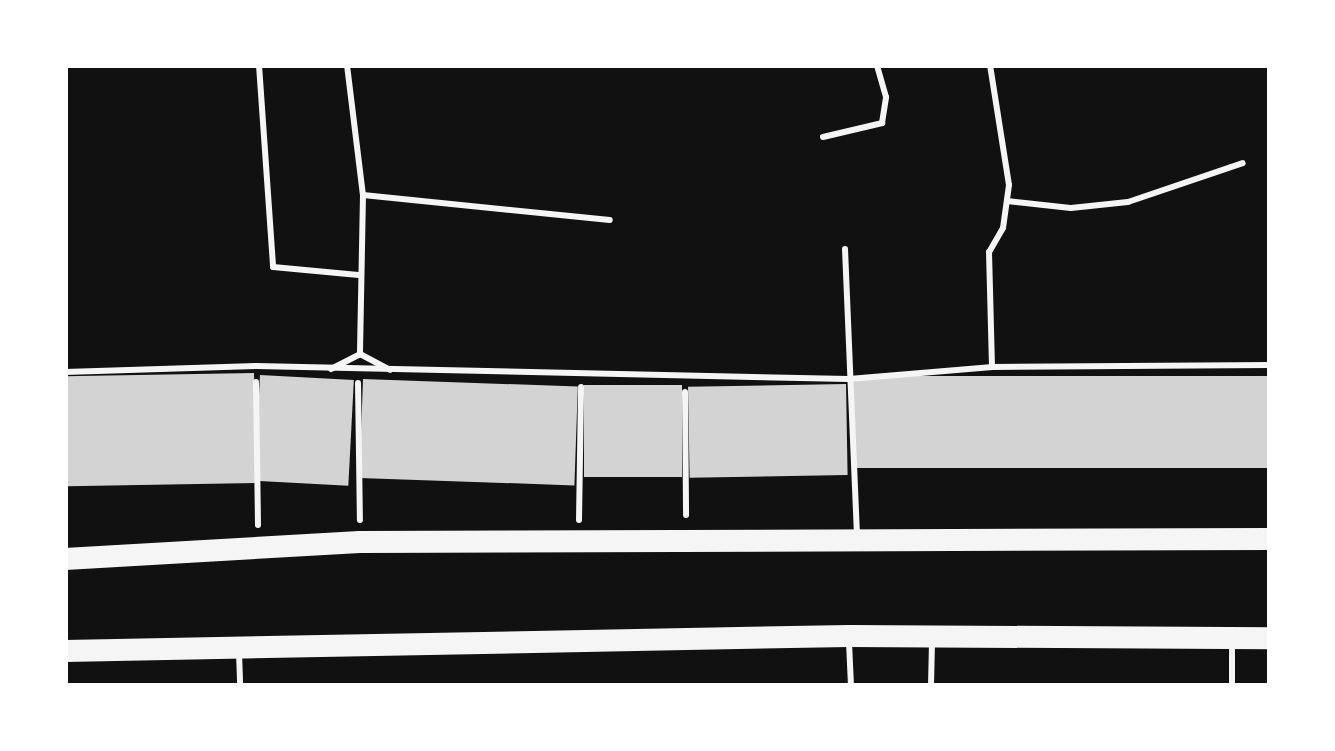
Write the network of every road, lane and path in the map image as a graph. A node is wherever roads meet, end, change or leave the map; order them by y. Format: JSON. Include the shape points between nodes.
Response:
{"nodes":[{"id":1,"x":260,"y":65,"type":"edge"},
{"id":2,"x":347,"y":65,"type":"edge"},
{"id":3,"x":877,"y":65,"type":"edge"},
{"id":4,"x":990,"y":65,"type":"edge"},
{"id":5,"x":824,"y":137,"type":"dead end"},
{"id":6,"x":1244,"y":164,"type":"dead end"},
{"id":7,"x":363,"y":196,"type":"junction"},
{"id":8,"x":1007,"y":201,"type":"junction"},
{"id":9,"x":610,"y":220,"type":"dead end"},
{"id":10,"x":846,"y":250,"type":"dead end"},
{"id":11,"x":360,"y":275,"type":"junction"},
{"id":12,"x":360,"y":354,"type":"junction"},
{"id":13,"x":1270,"y":365,"type":"edge"},
{"id":14,"x":256,"y":366,"type":"junction"},
{"id":15,"x":992,"y":367,"type":"junction"},
{"id":16,"x":328,"y":371,"type":"junction"},
{"id":17,"x":392,"y":371,"type":"junction"},
{"id":18,"x":65,"y":372,"type":"edge"},
{"id":19,"x":581,"y":376,"type":"junction"},
{"id":20,"x":685,"y":376,"type":"junction"},
{"id":21,"x":850,"y":379,"type":"junction"},
{"id":22,"x":358,"y":406,"type":"dead end"},
{"id":23,"x":857,"y":539,"type":"junction"},
{"id":24,"x":1270,"y":539,"type":"edge"},
{"id":25,"x":578,"y":541,"type":"junction"},
{"id":26,"x":360,"y":542,"type":"junction"},
{"id":27,"x":687,"y":543,"type":"junction"},
{"id":28,"x":258,"y":547,"type":"junction"},
{"id":29,"x":65,"y":559,"type":"edge"},
{"id":30,"x":849,"y":636,"type":"junction"},
{"id":31,"x":932,"y":636,"type":"junction"},
{"id":32,"x":1232,"y":638,"type":"junction"},
{"id":33,"x":1270,"y":638,"type":"edge"},
{"id":34,"x":238,"y":643,"type":"junction"},
{"id":35,"x":65,"y":651,"type":"edge"},
{"id":36,"x":240,"y":686,"type":"edge"},
{"id":37,"x":852,"y":686,"type":"edge"},
{"id":38,"x":931,"y":686,"type":"edge"},
{"id":39,"x":1232,"y":686,"type":"edge"}],
"edges":[{"from":1,"to":11,"type":"lane","via":[[273,267]]},
{"from":2,"to":7,"type":"lane"},
{"from":3,"to":5,"type":"lane","via":[[886,96],[882,123]]},
{"from":4,"to":8,"type":"lane","via":[[1002,118]]},
{"from":6,"to":8,"type":"lane","via":[[1128,202],[1071,208]]},
{"from":7,"to":9,"type":"lane"},
{"from":7,"to":11,"type":"lane"},
{"from":8,"to":15,"type":"lane","via":[[1003,228],[989,252]]},
{"from":10,"to":21,"type":"lane"},
{"from":11,"to":12,"type":"lane"},
{"from":12,"to":16,"type":"lane"},
{"from":12,"to":17,"type":"lane"},
{"from":13,"to":15,"type":"lane"},
{"from":14,"to":16,"type":"lane"},
{"from":14,"to":18,"type":"lane"},
{"from":14,"to":28,"type":"path"},
{"from":15,"to":21,"type":"lane"},
{"from":16,"to":17,"type":"lane"},
{"from":17,"to":19,"type":"lane"},
{"from":19,"to":20,"type":"lane"},
{"from":19,"to":25,"type":"path"},
{"from":20,"to":21,"type":"lane"},
{"from":20,"to":27,"type":"path"},
{"from":21,"to":23,"type":"lane"},
{"from":22,"to":26,"type":"path"},
{"from":23,"to":24,"type":"main road"},
{"from":23,"to":27,"type":"main road"},
{"from":25,"to":26,"type":"main road"},
{"from":25,"to":27,"type":"main road"},
{"from":26,"to":28,"type":"main road"},
{"from":28,"to":29,"type":"main road"},
{"from":30,"to":31,"type":"main road"},
{"from":30,"to":34,"type":"main road"},
{"from":30,"to":37,"type":"lane"},
{"from":31,"to":32,"type":"main road"},
{"from":31,"to":38,"type":"lane"},
{"from":32,"to":33,"type":"main road"},
{"from":32,"to":39,"type":"lane"},
{"from":34,"to":35,"type":"main road"},
{"from":34,"to":36,"type":"lane"}]}
